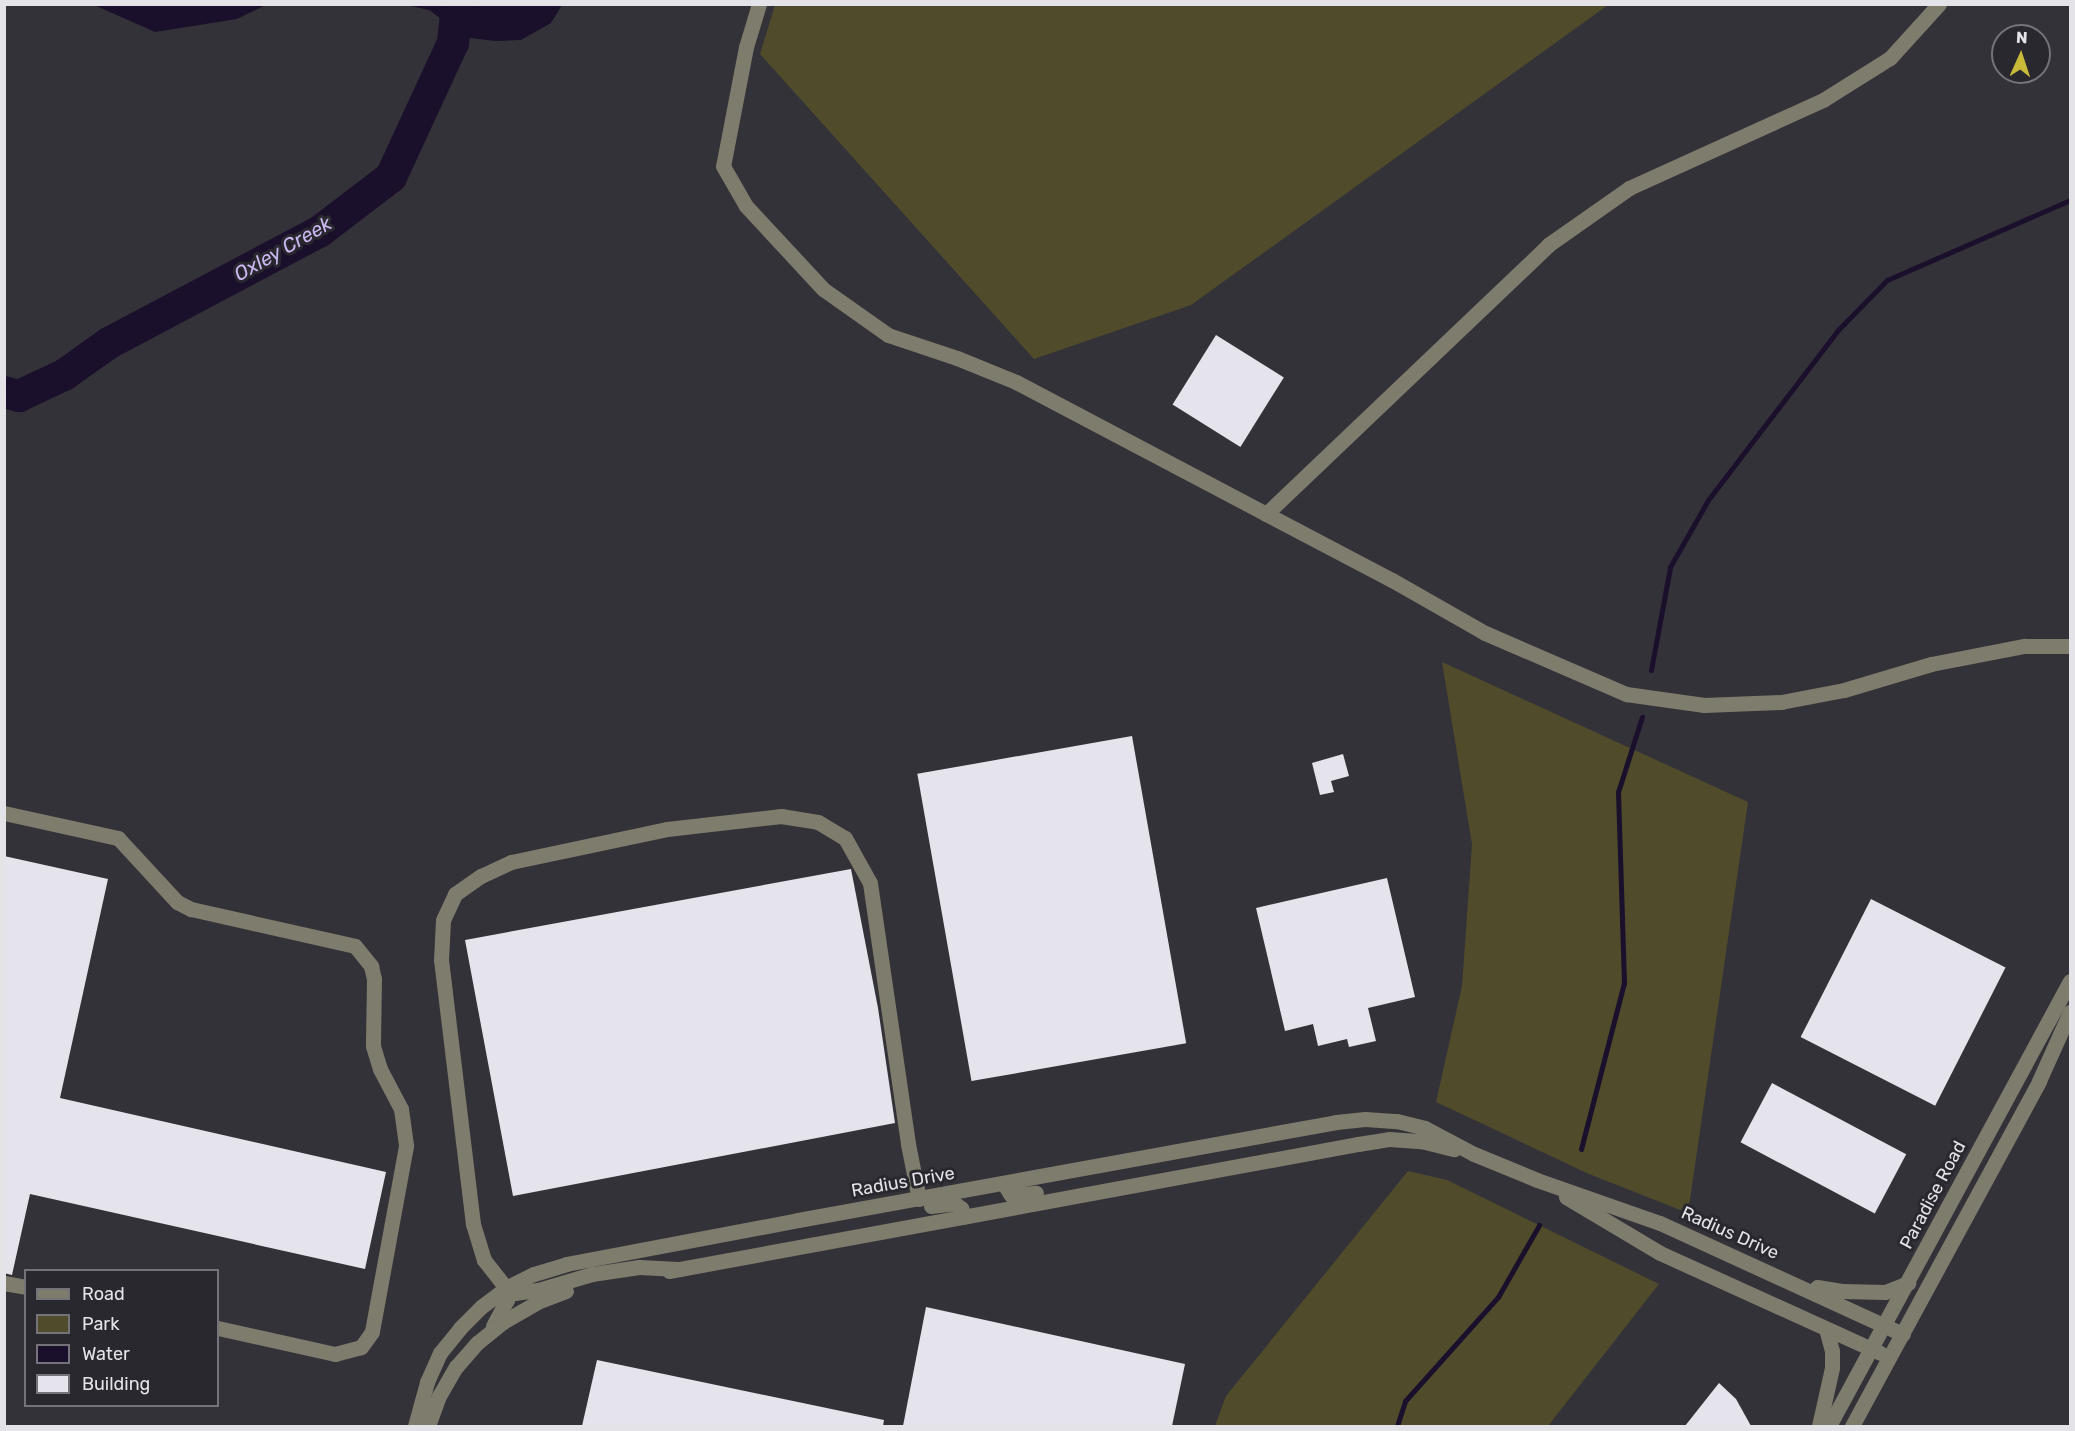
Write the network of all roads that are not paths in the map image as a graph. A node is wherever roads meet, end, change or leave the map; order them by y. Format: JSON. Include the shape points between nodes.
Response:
{"nodes":[{"id":1,"x":759,"y":4,"type":"edge"},
{"id":2,"x":1939,"y":4,"type":"edge"},
{"id":3,"x":1266,"y":514,"type":"junction"},
{"id":4,"x":2070,"y":646,"type":"edge"},
{"id":5,"x":4,"y":813,"type":"edge"},
{"id":6,"x":2070,"y":981,"type":"edge"},
{"id":7,"x":2070,"y":1012,"type":"edge"},
{"id":8,"x":1474,"y":1154,"type":"junction"},
{"id":9,"x":1172,"y":1177,"type":"junction"},
{"id":10,"x":1538,"y":1180,"type":"junction"},
{"id":11,"x":1004,"y":1184,"type":"junction"},
{"id":12,"x":919,"y":1199,"type":"junction"},
{"id":13,"x":964,"y":1216,"type":"junction"},
{"id":14,"x":798,"y":1220,"type":"junction"},
{"id":15,"x":678,"y":1269,"type":"junction"},
{"id":16,"x":1908,"y":1282,"type":"junction"},
{"id":17,"x":4,"y":1283,"type":"edge"},
{"id":18,"x":1794,"y":1283,"type":"junction"},
{"id":19,"x":24,"y":1287,"type":"edge"},
{"id":20,"x":506,"y":1288,"type":"junction"},
{"id":21,"x":1886,"y":1325,"type":"junction"},
{"id":22,"x":219,"y":1328,"type":"edge"},
{"id":23,"x":1826,"y":1329,"type":"junction"},
{"id":24,"x":1903,"y":1334,"type":"junction"},
{"id":25,"x":486,"y":1335,"type":"junction"},
{"id":26,"x":1872,"y":1349,"type":"junction"},
{"id":27,"x":1889,"y":1358,"type":"junction"},
{"id":28,"x":414,"y":1426,"type":"edge"},
{"id":29,"x":428,"y":1426,"type":"edge"},
{"id":30,"x":1819,"y":1426,"type":"edge"},
{"id":31,"x":1829,"y":1426,"type":"edge"},
{"id":32,"x":1852,"y":1426,"type":"edge"}],
"edges":[{"from":1,"to":3,"type":"street","via":[[746,47],[723,166],[746,206],[823,289],[888,335],[1016,382]]},
{"from":2,"to":3,"type":"street","via":[[1890,58],[1823,100],[1629,188],[1548,246]]},
{"from":3,"to":4,"type":"street","via":[[1485,633],[1626,694],[1671,702],[1781,702],[1844,690],[1930,664],[2013,648]]},
{"from":5,"to":22,"type":"street","via":[[118,838],[177,902],[191,909],[355,946],[371,966],[374,1046],[380,1069],[401,1109],[406,1146],[372,1332],[361,1347],[334,1354]]},
{"from":6,"to":16,"type":"street","name":"Paradise Road"},
{"from":7,"to":24,"type":"street","via":[[2039,1081]]},
{"from":8,"to":9,"type":"street","name":"Radius Drive","via":[[1421,1141],[1389,1139]]},
{"from":8,"to":10,"type":"street","name":"Radius Drive"},
{"from":8,"to":11,"type":"street","name":"Radius Drive","via":[[1425,1128],[1365,1119]]},
{"from":9,"to":11,"type":"street","via":[[1113,1178],[1021,1196],[1011,1195]]},
{"from":9,"to":13,"type":"street","name":"Radius Drive"},
{"from":10,"to":18,"type":"street","name":"Radius Drive","via":[[1660,1223]]},
{"from":10,"to":23,"type":"street","name":"Radius Drive","via":[[1660,1253]]},
{"from":11,"to":12,"type":"street","name":"Radius Drive"},
{"from":12,"to":14,"type":"street","name":"Radius Drive"},
{"from":12,"to":20,"type":"street","via":[[870,884],[845,838],[818,822],[781,816],[667,829],[511,862],[455,894],[443,920],[441,960],[473,1224],[484,1260]]},
{"from":13,"to":14,"type":"street","via":[[954,1203],[843,1221]]},
{"from":13,"to":15,"type":"street","name":"Radius Drive"},
{"from":14,"to":20,"type":"street","name":"Radius Drive","via":[[566,1264]]},
{"from":15,"to":20,"type":"street","via":[[639,1267],[592,1274],[525,1293]]},
{"from":15,"to":25,"type":"street","name":"Radius Drive","via":[[567,1291],[537,1302]]},
{"from":16,"to":18,"type":"street","via":[[1885,1292],[1842,1292]]},
{"from":16,"to":21,"type":"street","name":"Paradise Road"},
{"from":17,"to":19,"type":"street"},
{"from":18,"to":21,"type":"street","name":"Radius Drive"},
{"from":20,"to":25,"type":"street","via":[[502,1312]]},
{"from":20,"to":28,"type":"street","name":"Radius Drive","via":[[481,1307],[440,1353]]},
{"from":21,"to":24,"type":"street","name":"Radius Drive"},
{"from":21,"to":26,"type":"street","name":"Paradise Road"},
{"from":23,"to":26,"type":"street","name":"Radius Drive"},
{"from":23,"to":30,"type":"street","via":[[1832,1364]]},
{"from":24,"to":27,"type":"street"},
{"from":25,"to":29,"type":"street","name":"Radius Drive","via":[[456,1367]]},
{"from":26,"to":27,"type":"street","name":"Radius Drive"},
{"from":26,"to":31,"type":"street","name":"Paradise Road"},
{"from":27,"to":32,"type":"street"}]}
